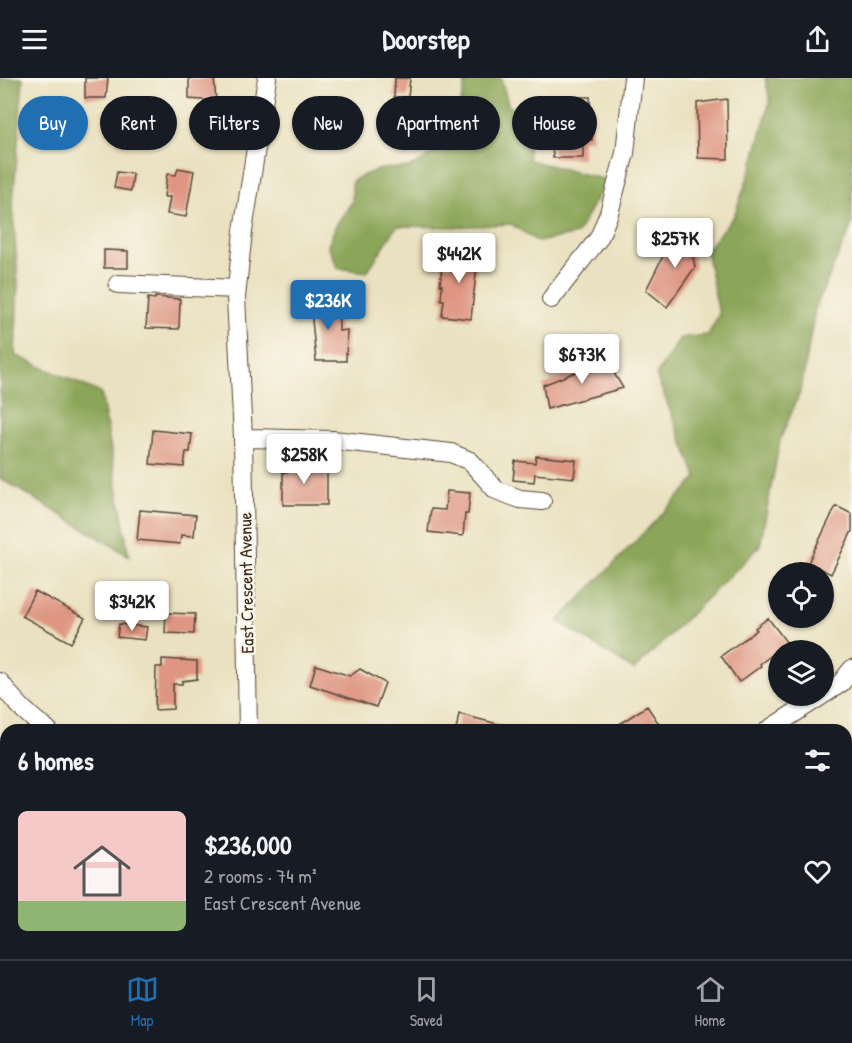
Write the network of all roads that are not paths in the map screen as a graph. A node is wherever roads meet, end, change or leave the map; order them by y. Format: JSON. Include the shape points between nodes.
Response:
{"nodes":[{"id":1,"x":267,"y":78,"type":"edge"},
{"id":2,"x":633,"y":78,"type":"edge"},
{"id":3,"x":118,"y":284,"type":"dead end"},
{"id":4,"x":237,"y":289,"type":"junction"},
{"id":5,"x":551,"y":299,"type":"dead end"},
{"id":6,"x":243,"y":438,"type":"junction"},
{"id":7,"x":542,"y":501,"type":"dead end"},
{"id":8,"x":848,"y":680,"type":"edge"},
{"id":9,"x":0,"y":682,"type":"edge"},
{"id":10,"x":834,"y":688,"type":"edge"},
{"id":11,"x":805,"y":706,"type":"edge"},
{"id":12,"x":39,"y":724,"type":"edge"},
{"id":13,"x":248,"y":724,"type":"edge"},
{"id":14,"x":777,"y":724,"type":"edge"}],
"edges":[{"from":1,"to":4,"type":"street","name":"East Crescent Avenue"},
{"from":2,"to":5,"type":"street","via":[[625,153],[609,213],[599,238]]},
{"from":3,"to":4,"type":"street"},
{"from":4,"to":6,"type":"street","name":"East Crescent Avenue"},
{"from":6,"to":7,"type":"street","via":[[333,440],[451,453],[470,461],[496,490],[520,499]]},
{"from":6,"to":13,"type":"street","name":"East Crescent Avenue"},
{"from":8,"to":10,"type":"street"},
{"from":9,"to":12,"type":"street","via":[[12,700]]},
{"from":11,"to":14,"type":"street"}]}
